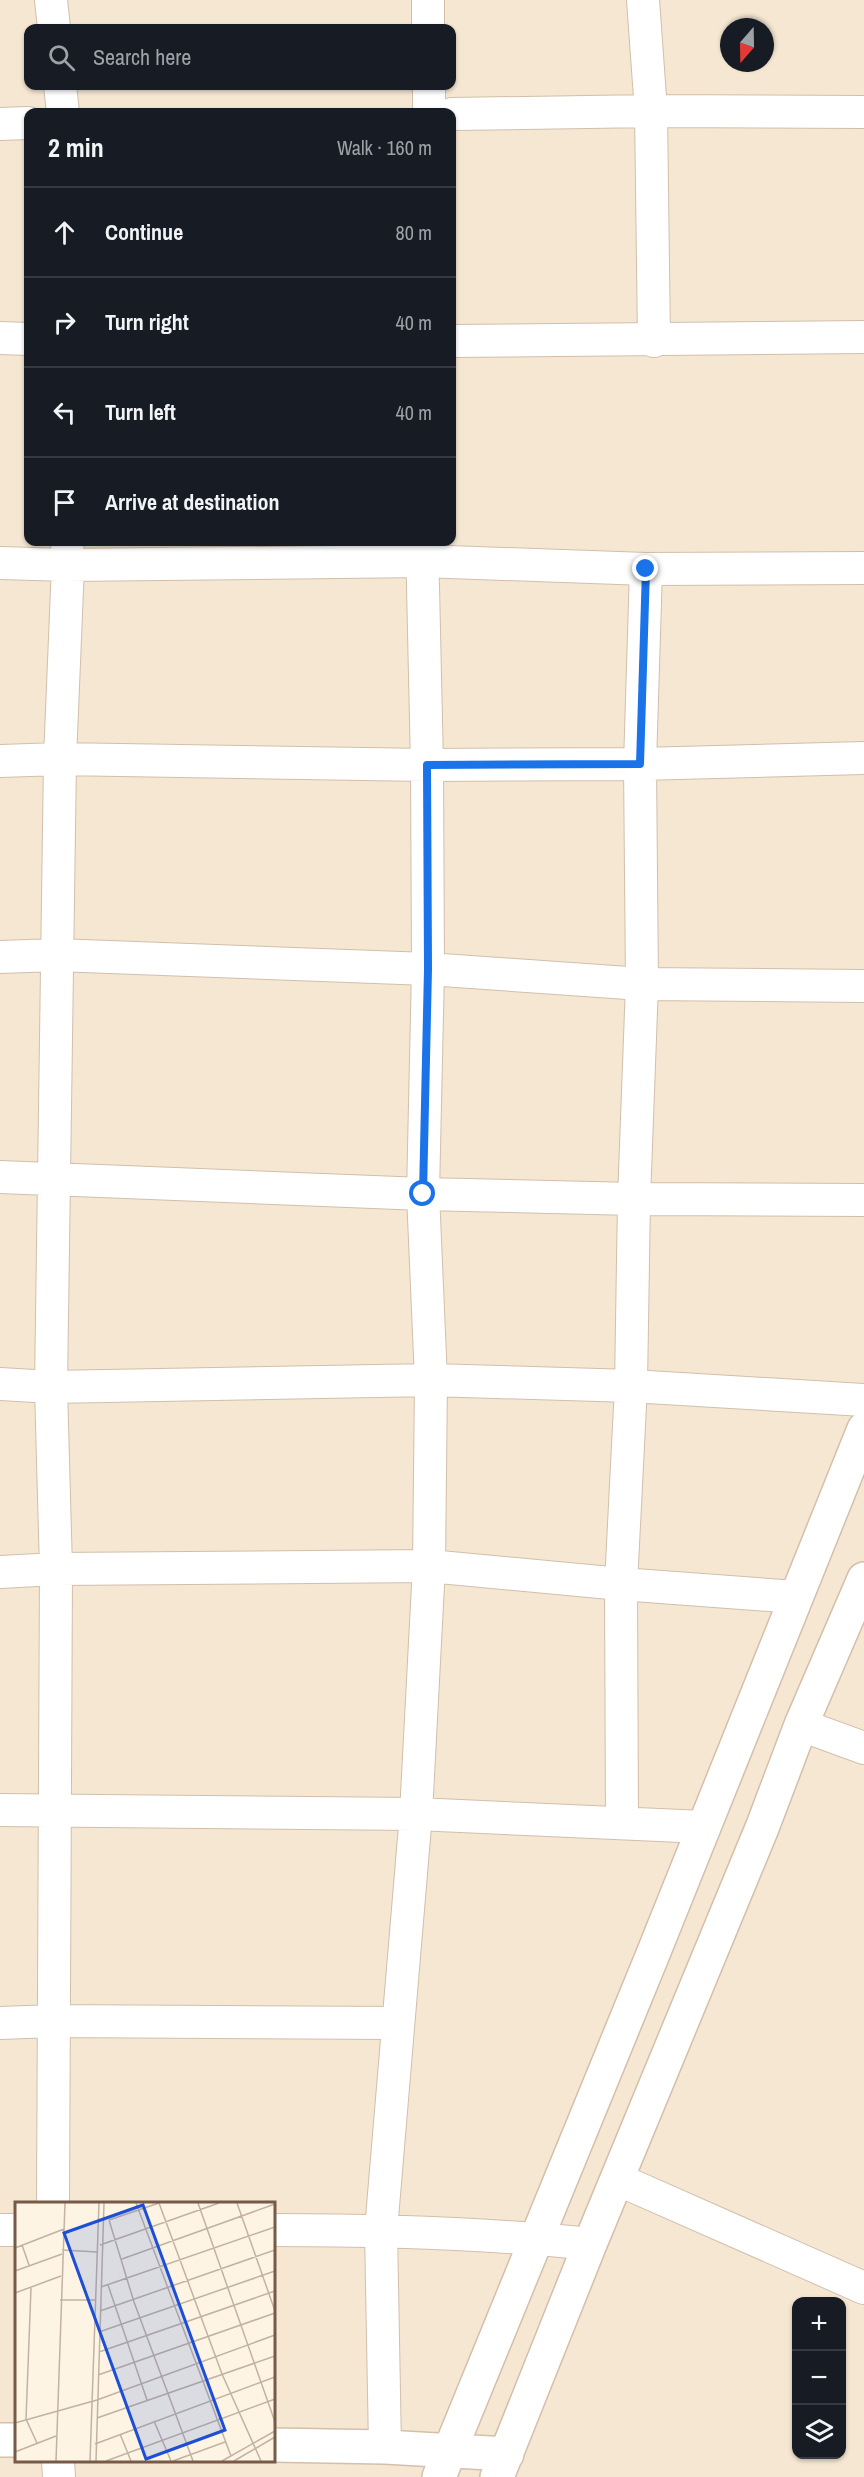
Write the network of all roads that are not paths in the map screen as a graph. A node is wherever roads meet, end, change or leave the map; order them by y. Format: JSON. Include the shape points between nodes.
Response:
{"nodes":[{"id":1,"x":51,"y":0,"type":"edge"},
{"id":2,"x":428,"y":0,"type":"edge"},
{"id":3,"x":643,"y":0,"type":"edge"},
{"id":4,"x":54,"y":24,"type":"edge"},
{"id":5,"x":428,"y":24,"type":"edge"},
{"id":6,"x":60,"y":90,"type":"edge"},
{"id":7,"x":429,"y":90,"type":"edge"},
{"id":8,"x":63,"y":108,"type":"edge"},
{"id":9,"x":429,"y":108,"type":"edge"},
{"id":10,"x":651,"y":111,"type":"junction"},
{"id":11,"x":864,"y":112,"type":"edge"},
{"id":12,"x":456,"y":114,"type":"edge"},
{"id":13,"x":24,"y":123,"type":"edge"},
{"id":14,"x":0,"y":124,"type":"edge"},
{"id":15,"x":0,"y":338,"type":"edge"},
{"id":16,"x":864,"y":338,"type":"edge"},
{"id":17,"x":24,"y":339,"type":"edge"},
{"id":18,"x":654,"y":340,"type":"junction"},
{"id":19,"x":456,"y":341,"type":"edge"},
{"id":20,"x":422,"y":551,"type":"edge"},
{"id":21,"x":68,"y":553,"type":"edge"},
{"id":22,"x":0,"y":563,"type":"edge"},
{"id":23,"x":864,"y":568,"type":"edge"},
{"id":24,"x":646,"y":569,"type":"junction"},
{"id":25,"x":864,"y":758,"type":"edge"},
{"id":26,"x":60,"y":759,"type":"junction"},
{"id":27,"x":0,"y":761,"type":"edge"},
{"id":28,"x":640,"y":764,"type":"junction"},
{"id":29,"x":427,"y":765,"type":"junction"},
{"id":30,"x":56,"y":955,"type":"junction"},
{"id":31,"x":0,"y":957,"type":"edge"},
{"id":32,"x":428,"y":969,"type":"junction"},
{"id":33,"x":642,"y":984,"type":"junction"},
{"id":34,"x":864,"y":986,"type":"edge"},
{"id":35,"x":0,"y":1177,"type":"edge"},
{"id":36,"x":54,"y":1179,"type":"junction"},
{"id":37,"x":423,"y":1194,"type":"junction"},
{"id":38,"x":634,"y":1199,"type":"junction"},
{"id":39,"x":864,"y":1200,"type":"edge"},
{"id":40,"x":431,"y":1380,"type":"junction"},
{"id":41,"x":0,"y":1384,"type":"edge"},
{"id":42,"x":631,"y":1386,"type":"junction"},
{"id":43,"x":51,"y":1387,"type":"junction"},
{"id":44,"x":864,"y":1400,"type":"edge"},
{"id":45,"x":864,"y":1429,"type":"edge"},
{"id":46,"x":429,"y":1566,"type":"junction"},
{"id":47,"x":56,"y":1569,"type":"junction"},
{"id":48,"x":0,"y":1572,"type":"edge"},
{"id":49,"x":864,"y":1579,"type":"edge"},
{"id":50,"x":621,"y":1584,"type":"junction"},
{"id":51,"x":796,"y":1597,"type":"junction"},
{"id":52,"x":801,"y":1725,"type":"junction"},
{"id":53,"x":864,"y":1748,"type":"edge"},
{"id":54,"x":731,"y":1760,"type":"junction"},
{"id":55,"x":779,"y":1782,"type":"junction"},
{"id":56,"x":0,"y":1810,"type":"edge"},
{"id":57,"x":55,"y":1811,"type":"junction"},
{"id":58,"x":416,"y":1814,"type":"junction"},
{"id":59,"x":622,"y":1822,"type":"junction"},
{"id":60,"x":704,"y":1827,"type":"junction"},
{"id":61,"x":53,"y":2021,"type":"junction"},
{"id":62,"x":397,"y":2023,"type":"junction"},
{"id":63,"x":0,"y":2024,"type":"edge"},
{"id":64,"x":617,"y":2179,"type":"junction"},
{"id":65,"x":53,"y":2202,"type":"edge"},
{"id":66,"x":274,"y":2230,"type":"edge"},
{"id":67,"x":381,"y":2230,"type":"junction"},
{"id":68,"x":536,"y":2239,"type":"junction"},
{"id":69,"x":590,"y":2244,"type":"junction"},
{"id":70,"x":864,"y":2288,"type":"edge"},
{"id":71,"x":274,"y":2445,"type":"edge"},
{"id":72,"x":385,"y":2447,"type":"junction"},
{"id":73,"x":58,"y":2462,"type":"edge"},
{"id":74,"x":444,"y":2463,"type":"edge"},
{"id":75,"x":502,"y":2466,"type":"edge"},
{"id":76,"x":59,"y":2477,"type":"edge"}],
"edges":[{"from":1,"to":4,"type":"street"},
{"from":2,"to":5,"type":"street"},
{"from":3,"to":10,"type":"street"},
{"from":6,"to":8,"type":"street"},
{"from":7,"to":9,"type":"street"},
{"from":10,"to":11,"type":"street"},
{"from":10,"to":12,"type":"street"},
{"from":10,"to":18,"type":"street"},
{"from":13,"to":14,"type":"street"},
{"from":15,"to":17,"type":"street"},
{"from":16,"to":18,"type":"street"},
{"from":18,"to":19,"type":"street"},
{"from":20,"to":21,"type":"street"},
{"from":20,"to":24,"type":"street"},
{"from":20,"to":29,"type":"street"},
{"from":21,"to":22,"type":"street"},
{"from":21,"to":26,"type":"street"},
{"from":23,"to":24,"type":"street"},
{"from":24,"to":28,"type":"street"},
{"from":25,"to":28,"type":"street"},
{"from":26,"to":27,"type":"street"},
{"from":26,"to":29,"type":"street"},
{"from":26,"to":30,"type":"street"},
{"from":28,"to":29,"type":"street"},
{"from":28,"to":33,"type":"street"},
{"from":29,"to":32,"type":"street"},
{"from":30,"to":31,"type":"street"},
{"from":30,"to":32,"type":"street"},
{"from":30,"to":36,"type":"street"},
{"from":32,"to":33,"type":"street"},
{"from":32,"to":37,"type":"street"},
{"from":33,"to":34,"type":"street"},
{"from":33,"to":38,"type":"street"},
{"from":35,"to":36,"type":"street"},
{"from":36,"to":37,"type":"street"},
{"from":36,"to":43,"type":"street"},
{"from":37,"to":38,"type":"street"},
{"from":37,"to":40,"type":"street"},
{"from":38,"to":39,"type":"street"},
{"from":38,"to":42,"type":"street"},
{"from":40,"to":42,"type":"street"},
{"from":40,"to":43,"type":"street"},
{"from":40,"to":46,"type":"street"},
{"from":41,"to":43,"type":"street"},
{"from":42,"to":44,"type":"street"},
{"from":42,"to":50,"type":"street"},
{"from":43,"to":47,"type":"street"},
{"from":45,"to":51,"type":"main road"},
{"from":46,"to":47,"type":"street"},
{"from":46,"to":50,"type":"street"},
{"from":46,"to":58,"type":"street"},
{"from":47,"to":48,"type":"street"},
{"from":47,"to":57,"type":"street"},
{"from":49,"to":52,"type":"main road"},
{"from":50,"to":51,"type":"street"},
{"from":50,"to":59,"type":"street"},
{"from":51,"to":54,"type":"main road"},
{"from":52,"to":53,"type":"street"},
{"from":52,"to":55,"type":"main road"},
{"from":54,"to":55,"type":"main road"},
{"from":54,"to":60,"type":"main road"},
{"from":55,"to":64,"type":"main road"},
{"from":56,"to":57,"type":"street"},
{"from":57,"to":58,"type":"street"},
{"from":57,"to":61,"type":"street"},
{"from":58,"to":59,"type":"street"},
{"from":58,"to":62,"type":"street"},
{"from":59,"to":60,"type":"street"},
{"from":60,"to":68,"type":"main road"},
{"from":61,"to":62,"type":"street"},
{"from":61,"to":63,"type":"street"},
{"from":61,"to":65,"type":"street"},
{"from":62,"to":67,"type":"street"},
{"from":64,"to":69,"type":"main road"},
{"from":64,"to":70,"type":"street"},
{"from":66,"to":67,"type":"street"},
{"from":67,"to":68,"type":"street"},
{"from":67,"to":72,"type":"street"},
{"from":68,"to":69,"type":"street"},
{"from":68,"to":74,"type":"main road"},
{"from":69,"to":75,"type":"main road"},
{"from":71,"to":72,"type":"main road"},
{"from":72,"to":74,"type":"main road"},
{"from":73,"to":76,"type":"street"},
{"from":74,"to":75,"type":"main road"}]}
